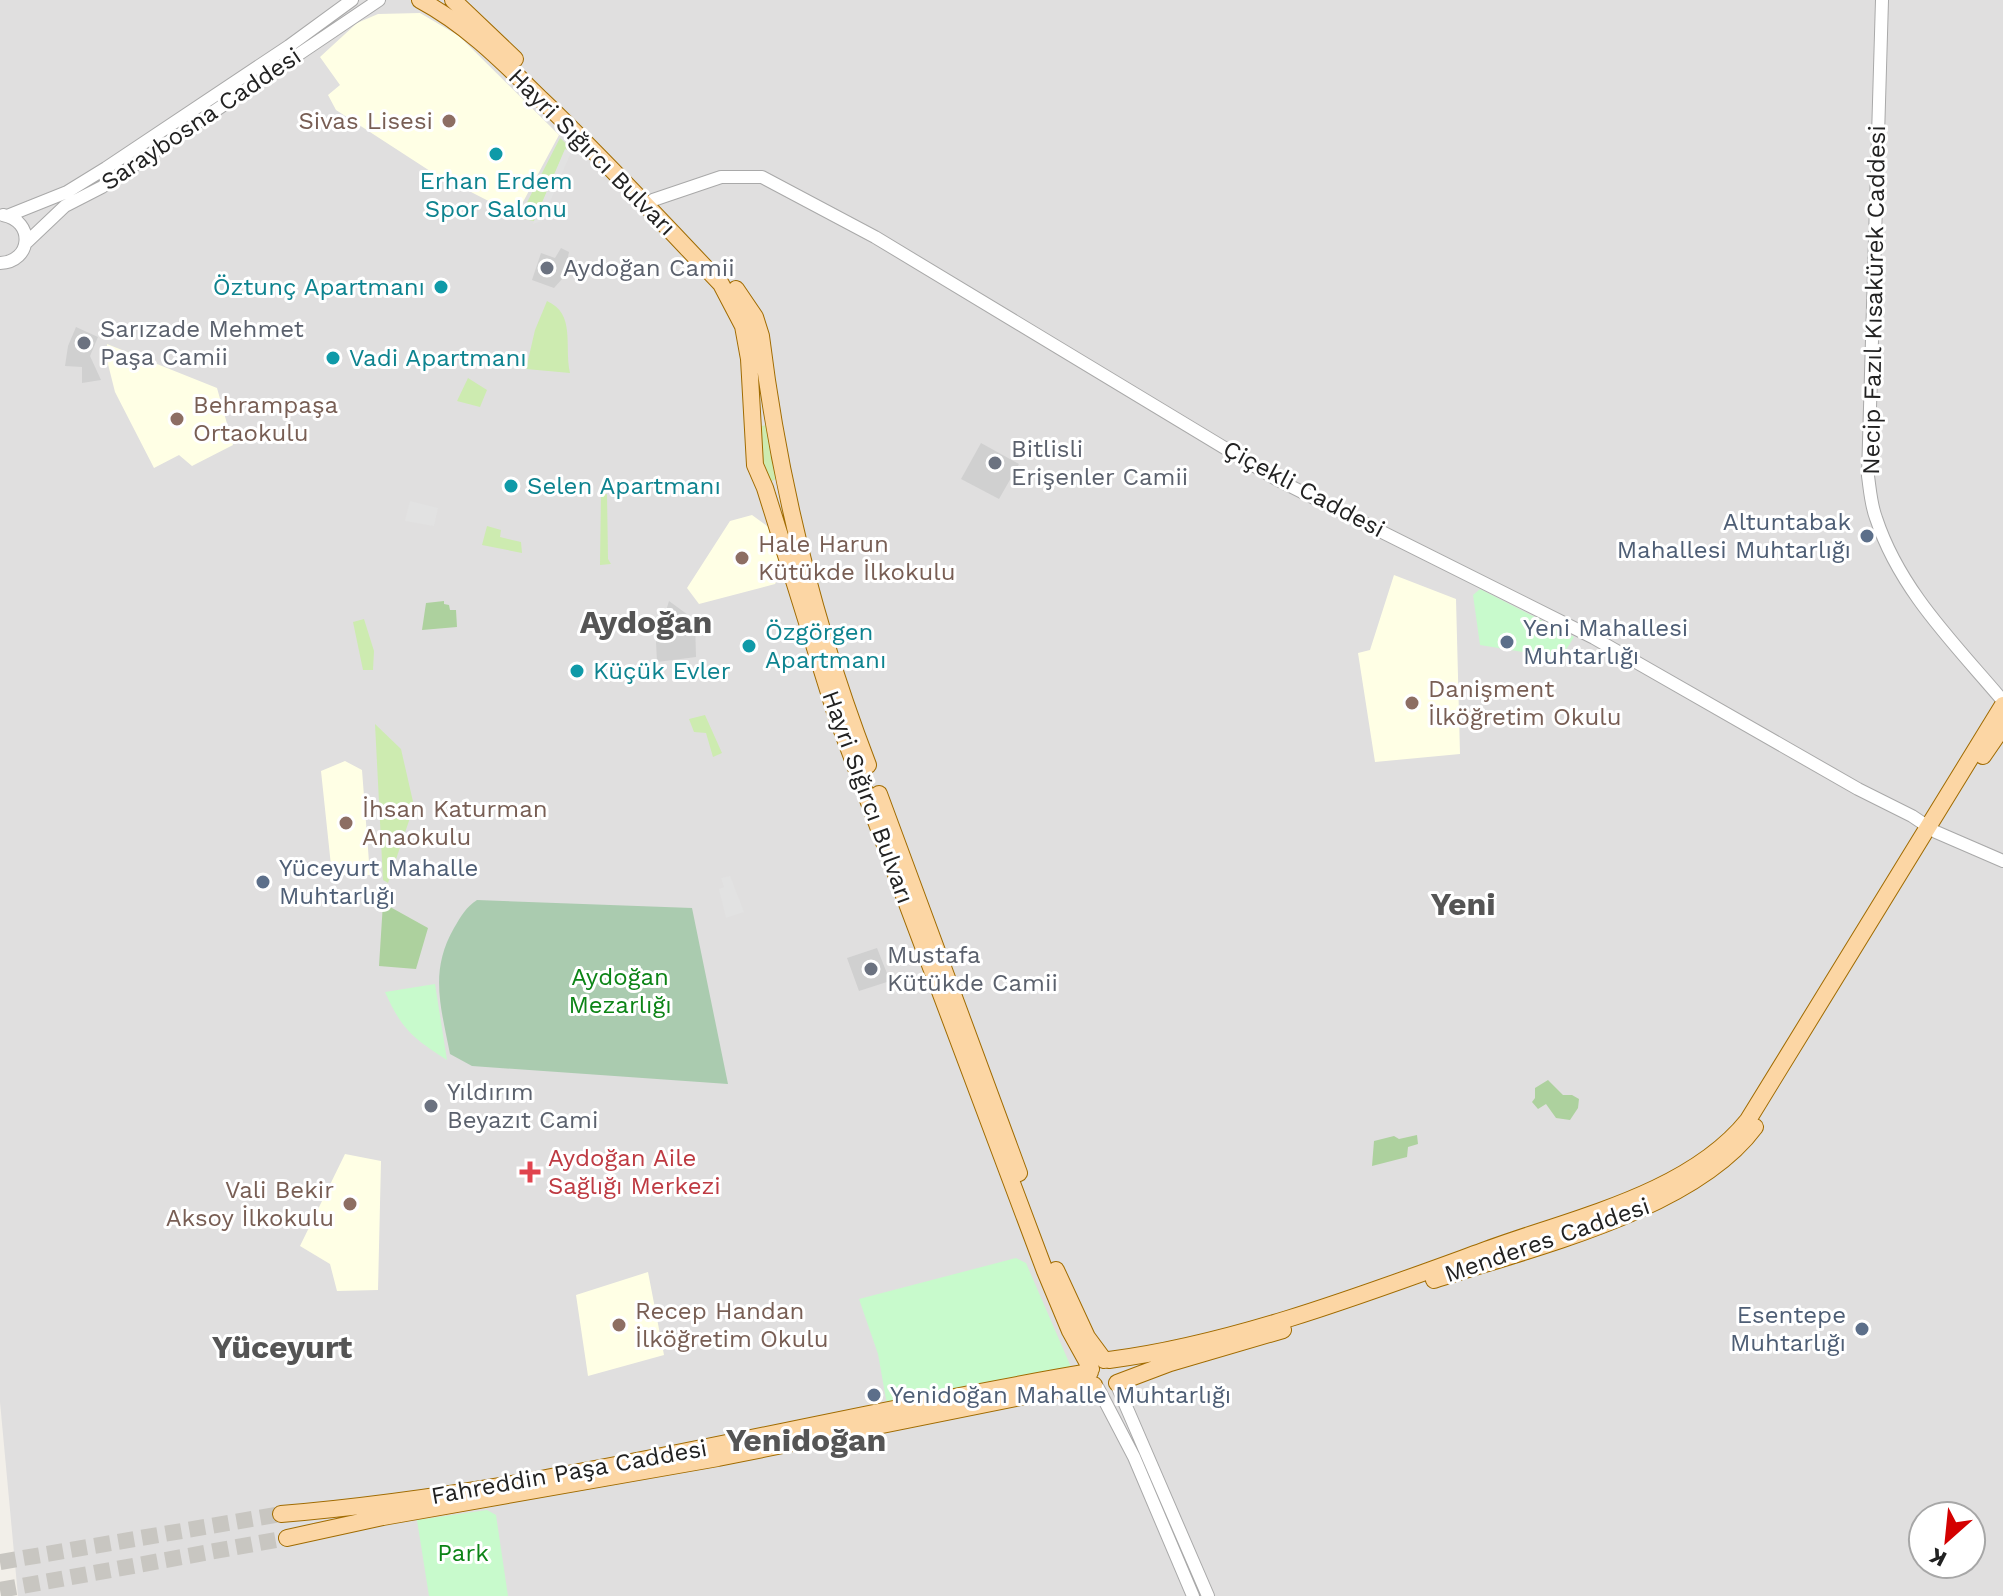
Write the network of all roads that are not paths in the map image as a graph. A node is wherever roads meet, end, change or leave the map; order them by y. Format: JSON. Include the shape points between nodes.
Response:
{"nodes":[{"id":1,"x":352,"y":0,"type":"edge"},
{"id":2,"x":379,"y":0,"type":"edge"},
{"id":3,"x":420,"y":0,"type":"edge"},
{"id":4,"x":453,"y":0,"type":"edge"},
{"id":5,"x":1882,"y":0,"type":"edge"},
{"id":6,"x":653,"y":200,"type":"junction"},
{"id":7,"x":3,"y":216,"type":"edge"},
{"id":8,"x":26,"y":243,"type":"junction"},
{"id":9,"x":0,"y":263,"type":"edge"},
{"id":10,"x":775,"y":419,"type":"junction"},
{"id":11,"x":751,"y":421,"type":"junction"},
{"id":12,"x":783,"y":479,"type":"junction"},
{"id":13,"x":765,"y":488,"type":"junction"},
{"id":14,"x":2003,"y":703,"type":"edge"},
{"id":15,"x":2003,"y":727,"type":"edge"},
{"id":16,"x":1934,"y":826,"type":"junction"},
{"id":17,"x":2003,"y":861,"type":"edge"},
{"id":18,"x":1098,"y":1372,"type":"junction"},
{"id":19,"x":1117,"y":1383,"type":"junction"},
{"id":20,"x":281,"y":1514,"type":"tunnel mouth"},
{"id":21,"x":287,"y":1538,"type":"tunnel mouth"},
{"id":22,"x":1193,"y":1596,"type":"edge"},
{"id":23,"x":1208,"y":1596,"type":"edge"}],
"edges":[{"from":1,"to":7,"type":"street","name":"Saraybosna Caddesi","via":[[106,168],[67,192]]},
{"from":2,"to":8,"type":"street","name":"Saraybosna Caddesi","via":[[102,187],[65,206]]},
{"from":3,"to":11,"type":"main road","name":"Hayri Sığırcı Bulvarı","via":[[489,49],[721,284],[743,326]]},
{"from":4,"to":6,"type":"main road","name":"Hayri Sığırcı Bulvarı"},
{"from":5,"to":14,"type":"street","name":"Necip Fazıl Kısakürek Caddesi","via":[[1868,476],[1874,516],[1893,561],[1921,604]]},
{"from":6,"to":10,"type":"main road","name":"Hayri Sığırcı Bulvarı","via":[[728,276],[755,317]]},
{"from":6,"to":16,"type":"street","name":"Çiçekli Caddesi","via":[[721,177],[762,177],[875,237],[1276,479],[1594,638],[1858,789]]},
{"from":7,"to":8,"type":"street","via":[[22,225]]},
{"from":8,"to":9,"type":"street","name":"Saraybosna Caddesi","via":[[16,259]]},
{"from":10,"to":11,"type":"main road"},
{"from":10,"to":12,"type":"main road","name":"Hayri Sığırcı Bulvarı"},
{"from":11,"to":13,"type":"main road","name":"Hayri Sığırcı Bulvarı","via":[[755,465]]},
{"from":12,"to":13,"type":"main road"},
{"from":12,"to":18,"type":"main road","name":"Hayri Sığırcı Bulvarı","via":[[828,653],[860,746]]},
{"from":13,"to":18,"type":"main road","name":"Hayri Sığırcı Bulvarı","via":[[835,712],[1045,1271],[1065,1319]]},
{"from":14,"to":16,"type":"main road"},
{"from":15,"to":16,"type":"main road"},
{"from":16,"to":17,"type":"street","name":"Çiçekli Caddesi"},
{"from":16,"to":18,"type":"main road","name":"Menderes Caddesi","via":[[1748,1120],[1728,1142],[1693,1166],[1631,1199],[1374,1290],[1134,1357]]},
{"from":16,"to":19,"type":"main road","name":"Menderes Caddesi","via":[[1756,1126],[1734,1152],[1698,1177],[1655,1203],[1578,1234]]},
{"from":18,"to":19,"type":"main road","name":"Menderes Caddesi","via":[[1106,1389]]},
{"from":18,"to":19,"type":"main road","via":[[1118,1368]]},
{"from":18,"to":20,"type":"main road","name":"Fahreddin Paşa Caddesi","via":[[543,1478]]},
{"from":18,"to":21,"type":"main road","name":"Fahreddin Paşa Caddesi","via":[[1055,1390]]},
{"from":18,"to":22,"type":"street","name":"Hayri Sığırcı Bulvarı"},
{"from":19,"to":23,"type":"street"}]}
